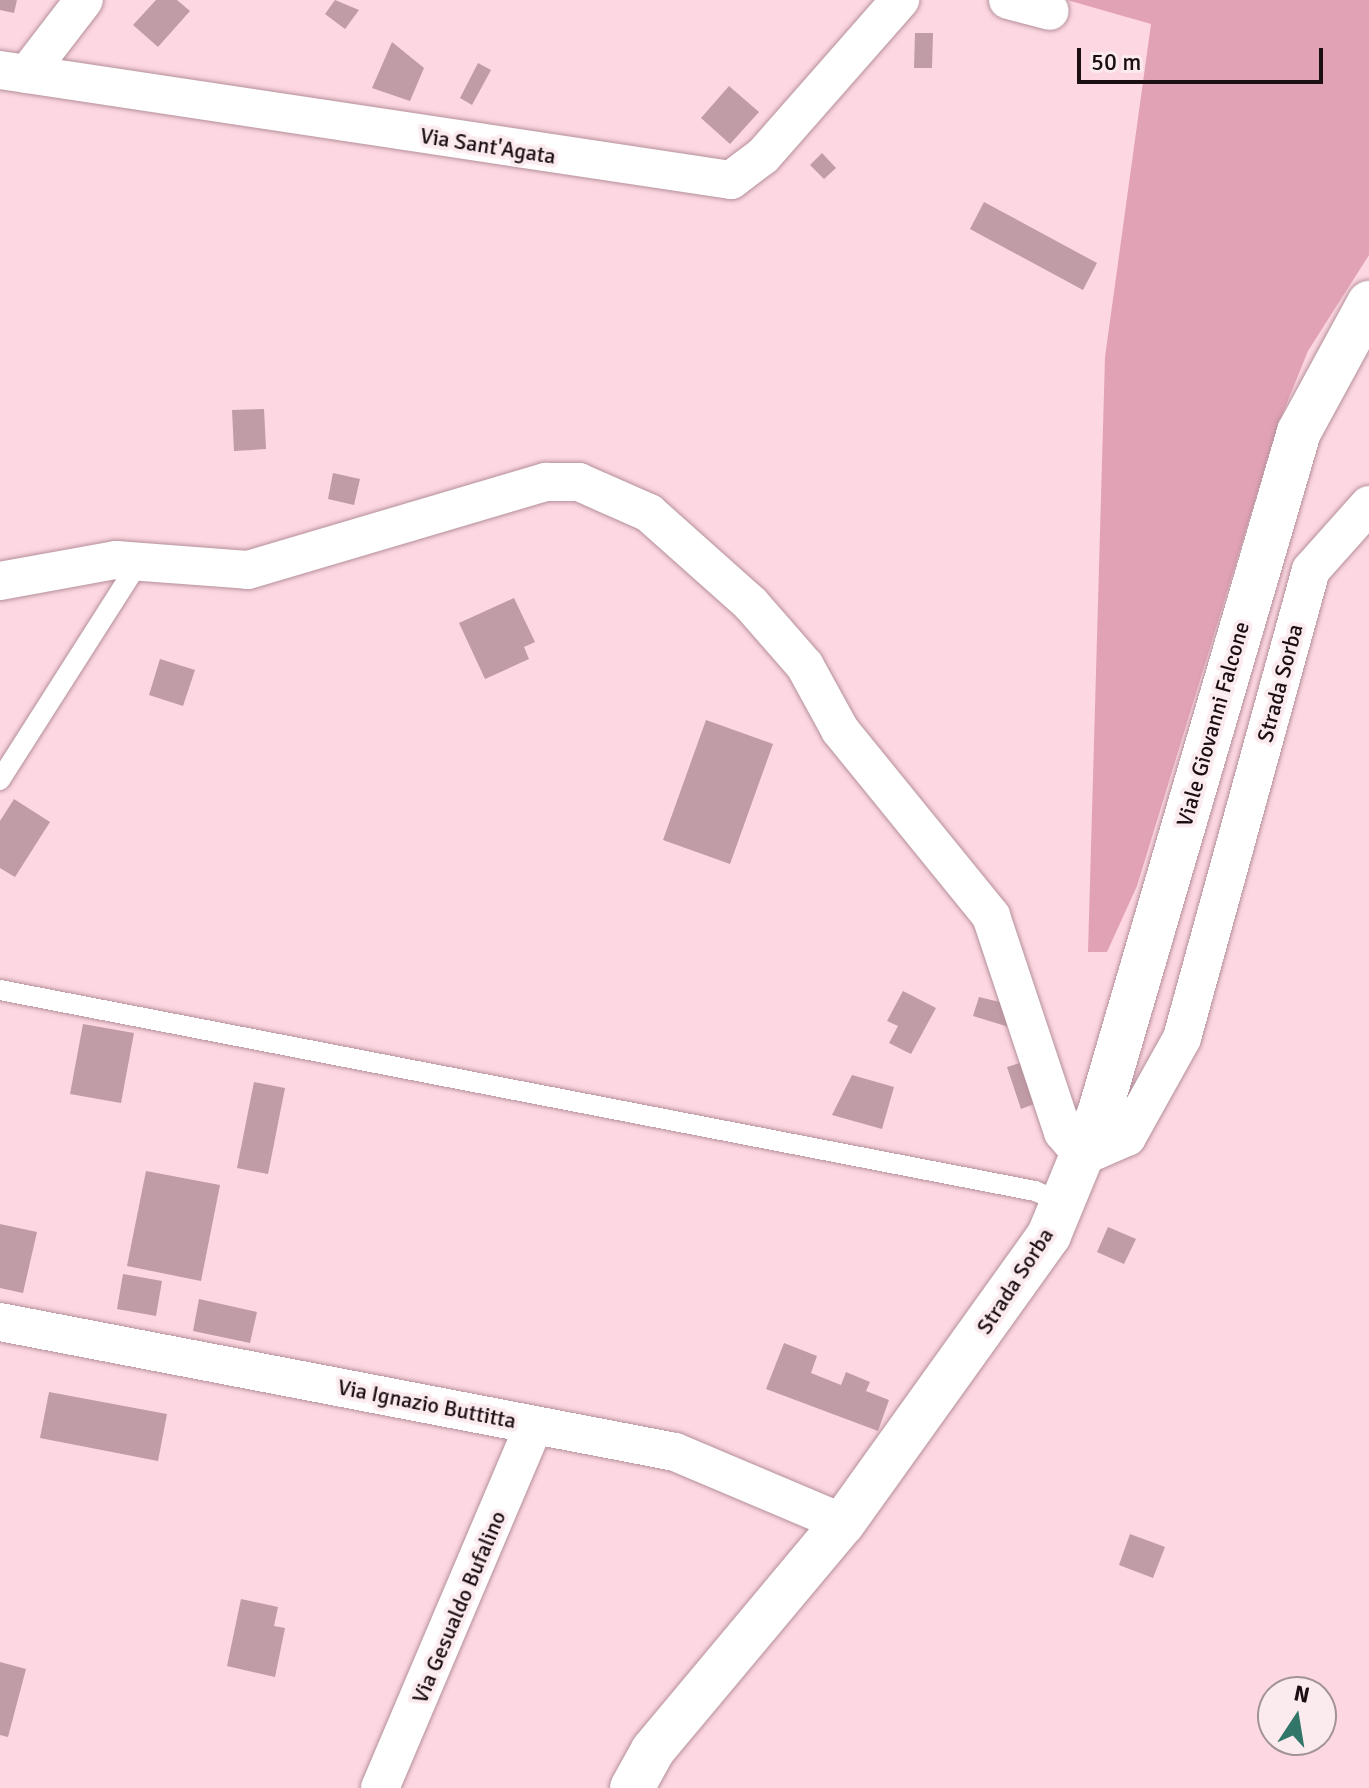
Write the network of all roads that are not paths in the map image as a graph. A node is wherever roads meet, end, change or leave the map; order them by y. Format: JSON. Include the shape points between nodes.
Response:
{"nodes":[{"id":1,"x":84,"y":0,"type":"edge"},
{"id":2,"x":900,"y":0,"type":"edge"},
{"id":3,"x":1008,"y":0,"type":"edge"},
{"id":4,"x":1050,"y":11,"type":"dead end"},
{"id":5,"x":13,"y":72,"type":"edge"},
{"id":6,"x":1369,"y":303,"type":"edge"},
{"id":7,"x":1369,"y":505,"type":"edge"},
{"id":8,"x":140,"y":560,"type":"junction"},
{"id":9,"x":0,"y":581,"type":"edge"},
{"id":10,"x":0,"y":780,"type":"edge"},
{"id":11,"x":0,"y":990,"type":"edge"},
{"id":12,"x":1083,"y":1156,"type":"junction"},
{"id":13,"x":1063,"y":1203,"type":"junction"},
{"id":14,"x":0,"y":1322,"type":"edge"},
{"id":15,"x":534,"y":1425,"type":"junction"},
{"id":16,"x":843,"y":1523,"type":"junction"},
{"id":17,"x":380,"y":1788,"type":"edge"},
{"id":18,"x":632,"y":1788,"type":"edge"}],
"edges":[{"from":1,"to":5,"type":"street"},
{"from":2,"to":5,"type":"street","name":"Via Sant'Agata","via":[[763,156],[731,180]]},
{"from":3,"to":4,"type":"street"},
{"from":6,"to":12,"type":"street","name":"Viale Giovanni Falcone","via":[[1299,432]]},
{"from":7,"to":12,"type":"street","name":"Strada Sorba","via":[[1311,570],[1182,1038],[1127,1137]]},
{"from":8,"to":9,"type":"street","via":[[64,565]]},
{"from":8,"to":10,"type":"lane"},
{"from":8,"to":12,"type":"street","via":[[248,570],[546,482],[579,482],[649,513],[751,604],[805,666],[840,730],[991,916],[1063,1132]]},
{"from":11,"to":13,"type":"lane","via":[[1019,1188]]},
{"from":12,"to":13,"type":"street","name":"Strada Sorba"},
{"from":13,"to":16,"type":"street","name":"Strada Sorba","via":[[1049,1235]]},
{"from":14,"to":15,"type":"street","name":"Via Ignazio Buttitta"},
{"from":15,"to":16,"type":"street","name":"Via Ignazio Buttitta","via":[[675,1452]]},
{"from":15,"to":17,"type":"street","name":"Via Gesualdo Bufalino"},
{"from":16,"to":18,"type":"street","name":"Strada Sorba","via":[[653,1750]]}]}
